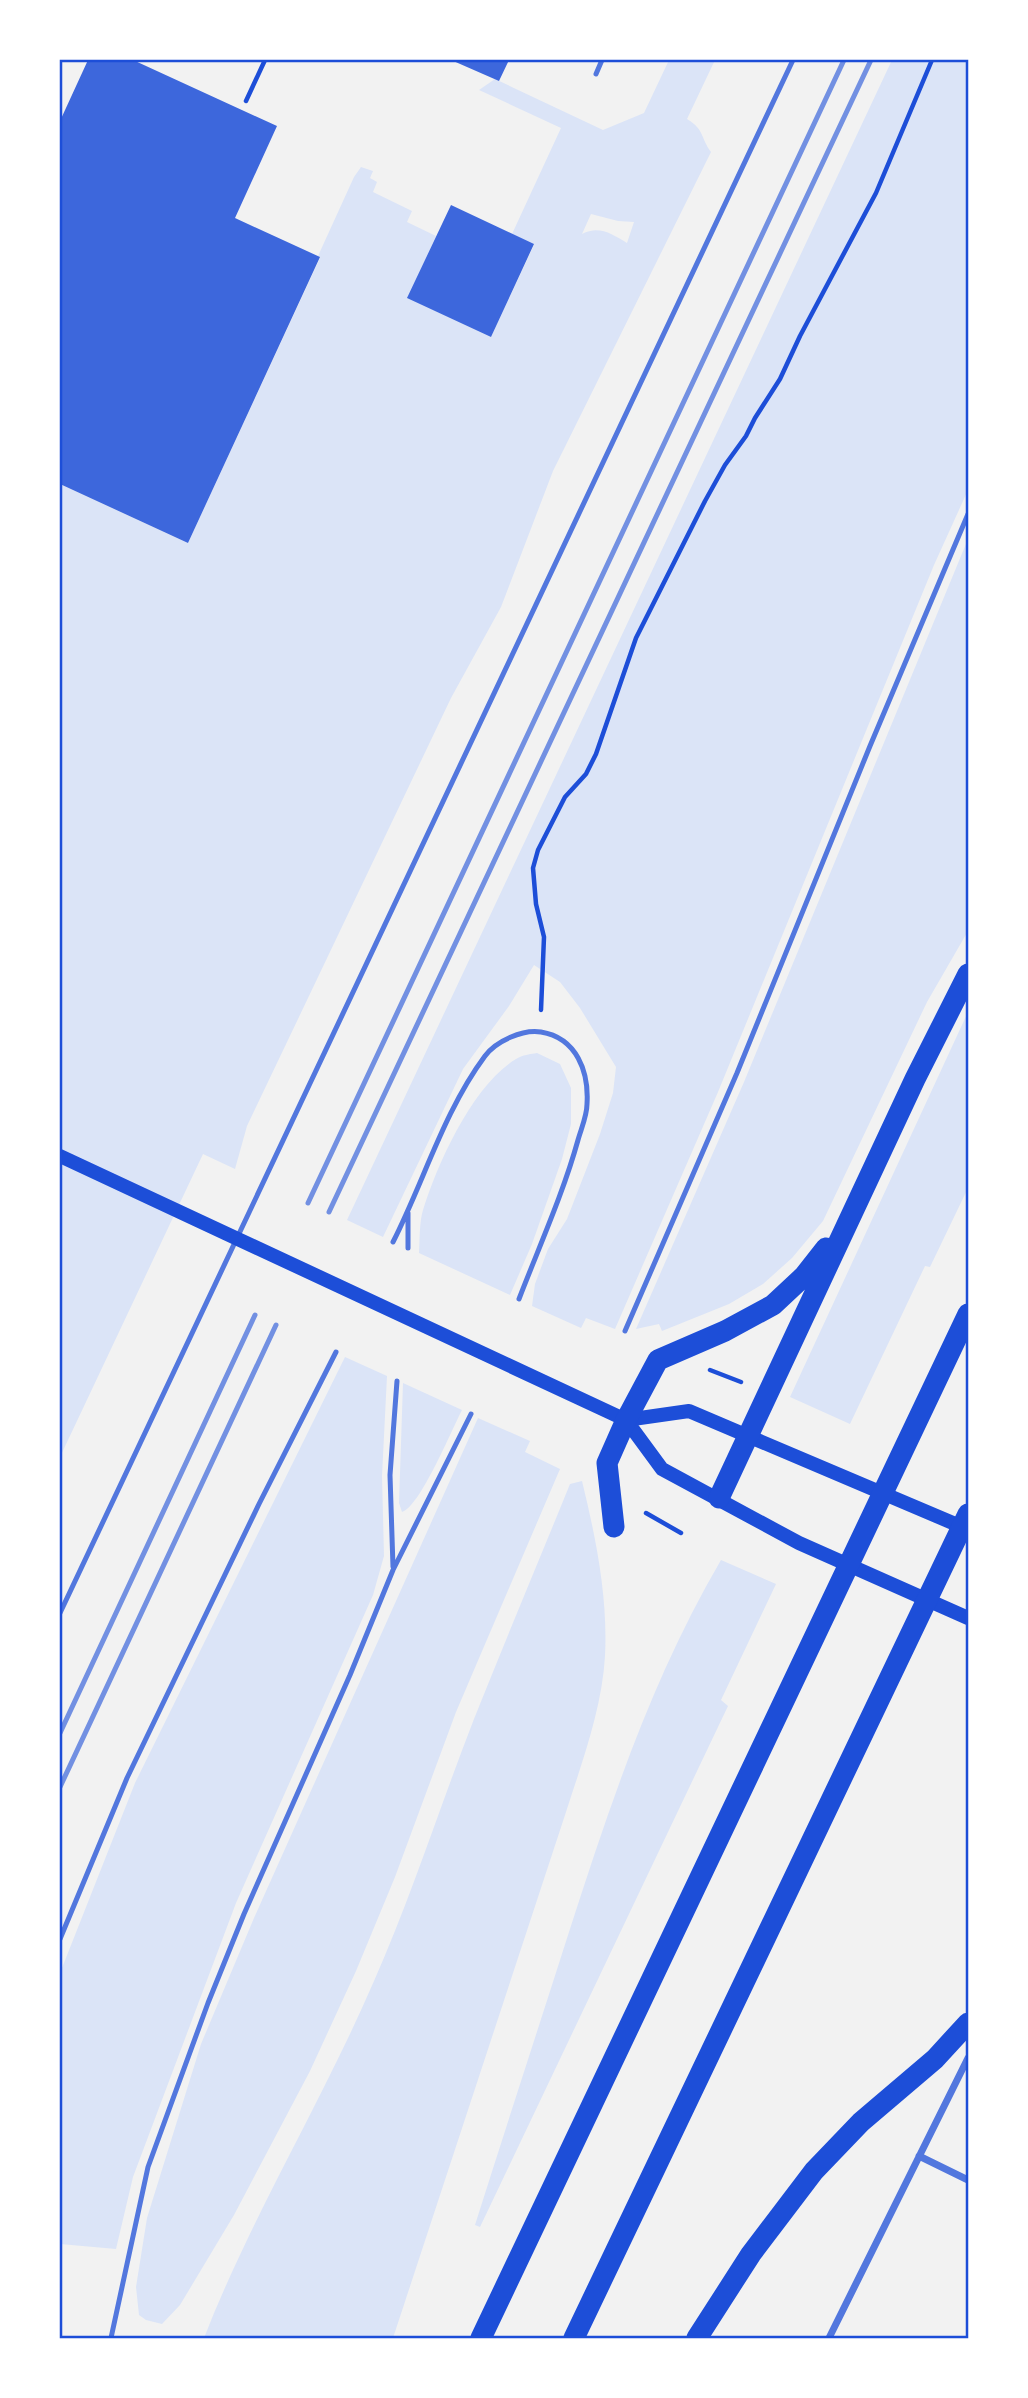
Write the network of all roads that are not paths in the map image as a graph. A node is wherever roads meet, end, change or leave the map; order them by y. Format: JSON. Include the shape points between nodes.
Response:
{"nodes":[{"id":1,"x":602,"y":60,"type":"edge"},
{"id":2,"x":793,"y":60,"type":"edge"},
{"id":3,"x":596,"y":74,"type":"dead end"},
{"id":4,"x":968,"y":514,"type":"edge"},
{"id":5,"x":968,"y":974,"type":"edge"},
{"id":6,"x":60,"y":1156,"type":"edge"},
{"id":7,"x":408,"y":1212,"type":"junction"},
{"id":8,"x":848,"y":1222,"type":"junction"},
{"id":9,"x":393,"y":1242,"type":"dead end"},
{"id":10,"x":408,"y":1248,"type":"dead end"},
{"id":11,"x":519,"y":1299,"type":"dead end"},
{"id":12,"x":968,"y":1314,"type":"edge"},
{"id":13,"x":625,"y":1331,"type":"dead end"},
{"id":14,"x":336,"y":1352,"type":"dead end"},
{"id":15,"x":397,"y":1381,"type":"dead end"},
{"id":16,"x":471,"y":1414,"type":"dead end"},
{"id":17,"x":626,"y":1420,"type":"junction"},
{"id":18,"x":748,"y":1437,"type":"junction"},
{"id":19,"x":719,"y":1498,"type":"junction"},
{"id":20,"x":968,"y":1514,"type":"edge"},
{"id":21,"x":614,"y":1527,"type":"dead end"},
{"id":22,"x":968,"y":1529,"type":"edge"},
{"id":23,"x":393,"y":1570,"type":"junction"},
{"id":24,"x":60,"y":1613,"type":"edge"},
{"id":25,"x":968,"y":1618,"type":"edge"},
{"id":26,"x":60,"y":1938,"type":"edge"},
{"id":27,"x":968,"y":2024,"type":"edge"},
{"id":28,"x":968,"y":2058,"type":"edge"},
{"id":29,"x":919,"y":2156,"type":"junction"},
{"id":30,"x":968,"y":2180,"type":"edge"},
{"id":31,"x":111,"y":2339,"type":"edge"},
{"id":32,"x":481,"y":2339,"type":"edge"},
{"id":33,"x":573,"y":2339,"type":"edge"},
{"id":34,"x":697,"y":2339,"type":"edge"},
{"id":35,"x":829,"y":2339,"type":"edge"}],
"edges":[{"from":1,"to":3,"type":"lane"},
{"from":2,"to":24,"type":"lane"},
{"from":4,"to":13,"type":"lane"},
{"from":5,"to":8,"type":"highway"},
{"from":6,"to":17,"type":"main road"},
{"from":7,"to":9,"type":"lane"},
{"from":7,"to":10,"type":"lane"},
{"from":7,"to":11,"type":"lane","via":[[458,1101],[486,1054],[530,1030],[551,1034],[573,1048],[586,1071],[587,1106],[571,1163]]},
{"from":8,"to":17,"type":"highway","via":[[804,1276],[773,1305],[658,1360]]},
{"from":8,"to":18,"type":"highway"},
{"from":12,"to":32,"type":"highway"},
{"from":14,"to":26,"type":"lane","via":[[127,1778]]},
{"from":15,"to":23,"type":"lane","via":[[390,1475]]},
{"from":16,"to":23,"type":"lane"},
{"from":17,"to":18,"type":"main road","via":[[689,1411]]},
{"from":17,"to":19,"type":"main road","via":[[662,1469]]},
{"from":17,"to":21,"type":"highway","via":[[607,1463]]},
{"from":18,"to":19,"type":"highway"},
{"from":18,"to":22,"type":"main road"},
{"from":19,"to":25,"type":"main road","via":[[799,1543]]},
{"from":20,"to":33,"type":"highway"},
{"from":23,"to":31,"type":"lane","via":[[244,1914],[177,2086],[148,2167]]},
{"from":27,"to":34,"type":"highway","via":[[814,2171],[751,2254]]},
{"from":28,"to":29,"type":"street"},
{"from":29,"to":30,"type":"street"},
{"from":29,"to":35,"type":"street"}]}
